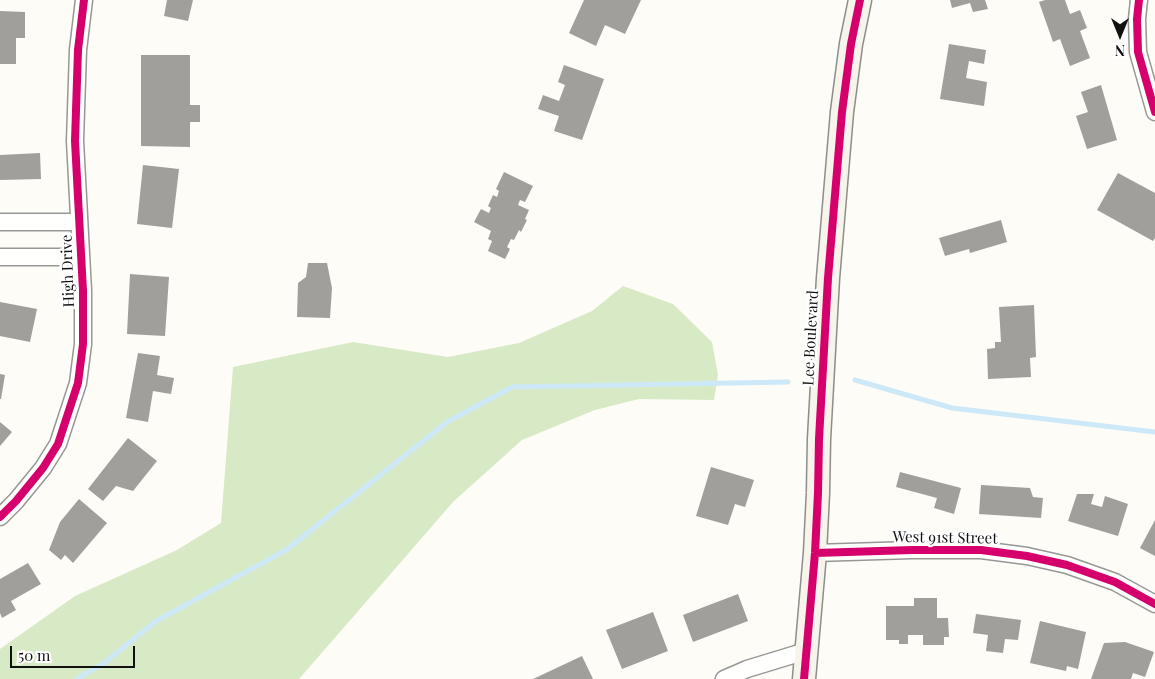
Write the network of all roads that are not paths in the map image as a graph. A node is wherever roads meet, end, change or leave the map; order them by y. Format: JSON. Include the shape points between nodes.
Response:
{"nodes":[{"id":1,"x":84,"y":0,"type":"edge"},
{"id":2,"x":860,"y":0,"type":"edge"},
{"id":3,"x":1139,"y":0,"type":"edge"},
{"id":4,"x":1155,"y":112,"type":"edge"},
{"id":5,"x":0,"y":222,"type":"edge"},
{"id":6,"x":79,"y":222,"type":"junction"},
{"id":7,"x":0,"y":257,"type":"edge"},
{"id":8,"x":82,"y":257,"type":"junction"},
{"id":9,"x":0,"y":517,"type":"edge"},
{"id":10,"x":815,"y":553,"type":"junction"},
{"id":11,"x":1155,"y":604,"type":"edge"},
{"id":12,"x":806,"y":650,"type":"junction"},
{"id":13,"x":724,"y":679,"type":"edge"},
{"id":14,"x":804,"y":679,"type":"edge"}],
"edges":[{"from":1,"to":6,"type":"street","name":"High Drive","via":[[78,50],[75,141]]},
{"from":2,"to":10,"type":"street","name":"Lee Boulevard","via":[[842,114],[828,278]]},
{"from":3,"to":4,"type":"street","via":[[1138,52]]},
{"from":5,"to":6,"type":"street"},
{"from":6,"to":8,"type":"street","name":"High Drive"},
{"from":7,"to":8,"type":"street"},
{"from":8,"to":9,"type":"street","name":"High Drive","via":[[83,344],[78,383],[67,419],[58,444],[43,468]]},
{"from":10,"to":11,"type":"street","name":"West 91st Street","via":[[981,550],[1027,556],[1067,565],[1115,582]]},
{"from":10,"to":12,"type":"street","name":"Lee Boulevard"},
{"from":12,"to":13,"type":"street"},
{"from":12,"to":14,"type":"street","name":"Lee Boulevard"}]}
